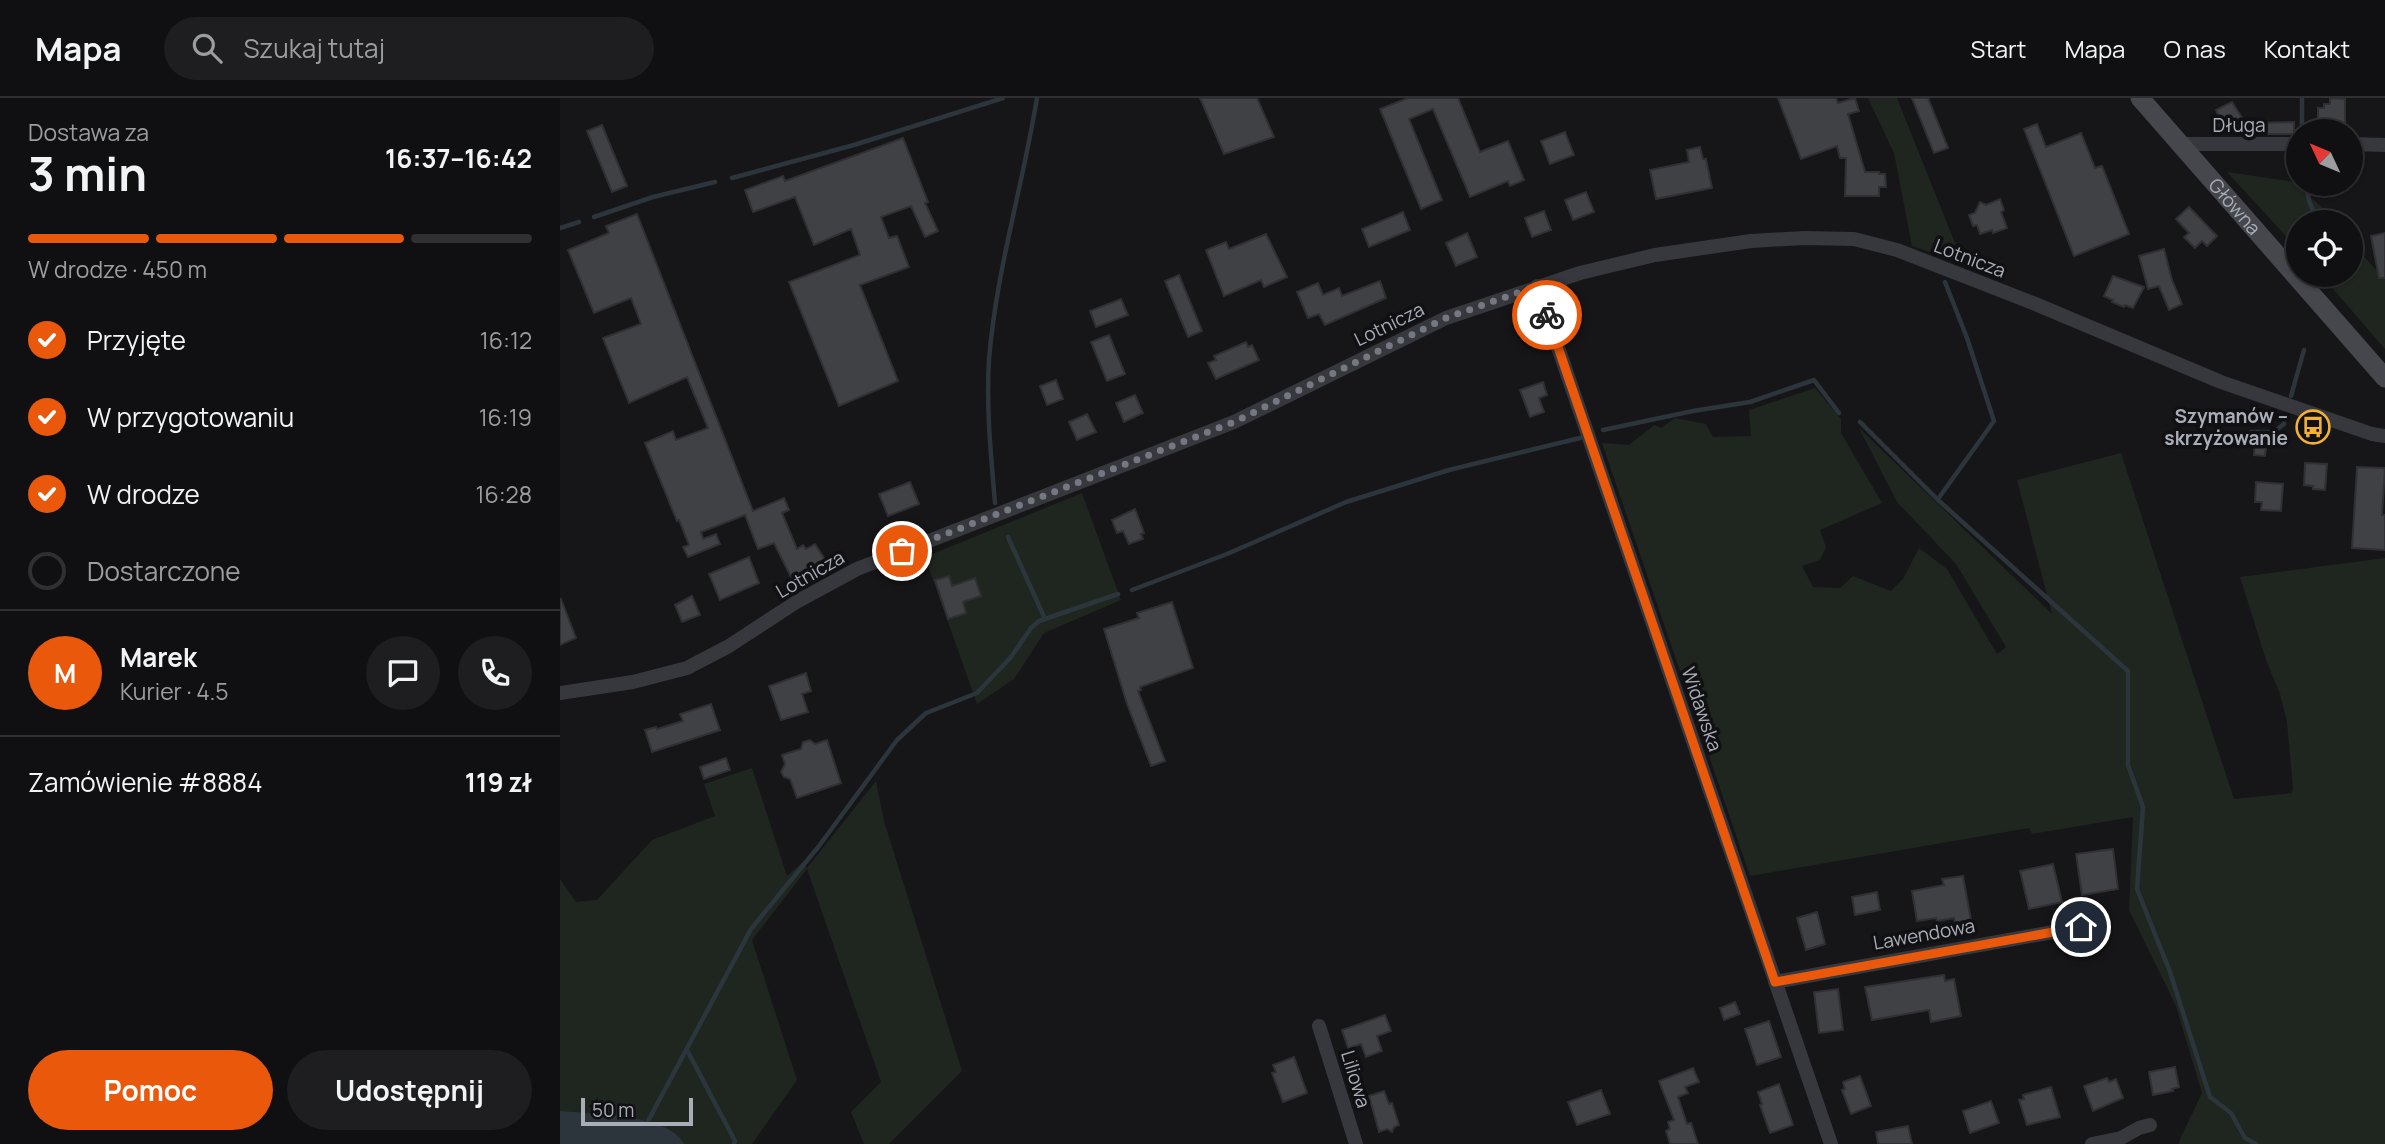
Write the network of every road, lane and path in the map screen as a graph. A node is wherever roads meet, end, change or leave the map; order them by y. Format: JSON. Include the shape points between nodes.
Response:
{"nodes":[{"id":1,"x":2140,"y":98,"type":"edge"},
{"id":2,"x":2179,"y":144,"type":"junction"},
{"id":3,"x":2286,"y":144,"type":"edge"},
{"id":4,"x":2363,"y":144,"type":"edge"},
{"id":5,"x":2385,"y":145,"type":"edge"},
{"id":6,"x":1537,"y":286,"type":"junction"},
{"id":7,"x":2385,"y":378,"type":"edge"},
{"id":8,"x":2385,"y":436,"type":"edge"},
{"id":9,"x":560,"y":692,"type":"edge"},
{"id":10,"x":2081,"y":927,"type":"dead end"},
{"id":11,"x":1775,"y":982,"type":"junction"},
{"id":12,"x":1320,"y":1026,"type":"dead end"},
{"id":13,"x":2151,"y":1125,"type":"dead end"},
{"id":14,"x":1356,"y":1144,"type":"edge"},
{"id":15,"x":1831,"y":1144,"type":"edge"},
{"id":16,"x":2092,"y":1144,"type":"edge"}],
"edges":[{"from":1,"to":2,"type":"main road","name":"Główna"},
{"from":2,"to":3,"type":"street","name":"Długa"},
{"from":2,"to":7,"type":"main road","name":"Główna"},
{"from":4,"to":5,"type":"street"},
{"from":6,"to":8,"type":"street","name":"Lotnicza","via":[[1655,255],[1751,241],[1854,239],[1896,250],[2033,303],[2221,382]]},
{"from":6,"to":9,"type":"street","name":"Lotnicza","via":[[1446,318],[1234,422],[857,569],[687,668],[633,682]]},
{"from":6,"to":11,"type":"street","name":"Widawska"},
{"from":10,"to":11,"type":"street","name":"Lawendowa"},
{"from":11,"to":15,"type":"street","name":"Widawska"},
{"from":12,"to":14,"type":"street","name":"Liliowa"},
{"from":13,"to":16,"type":"street"}]}
